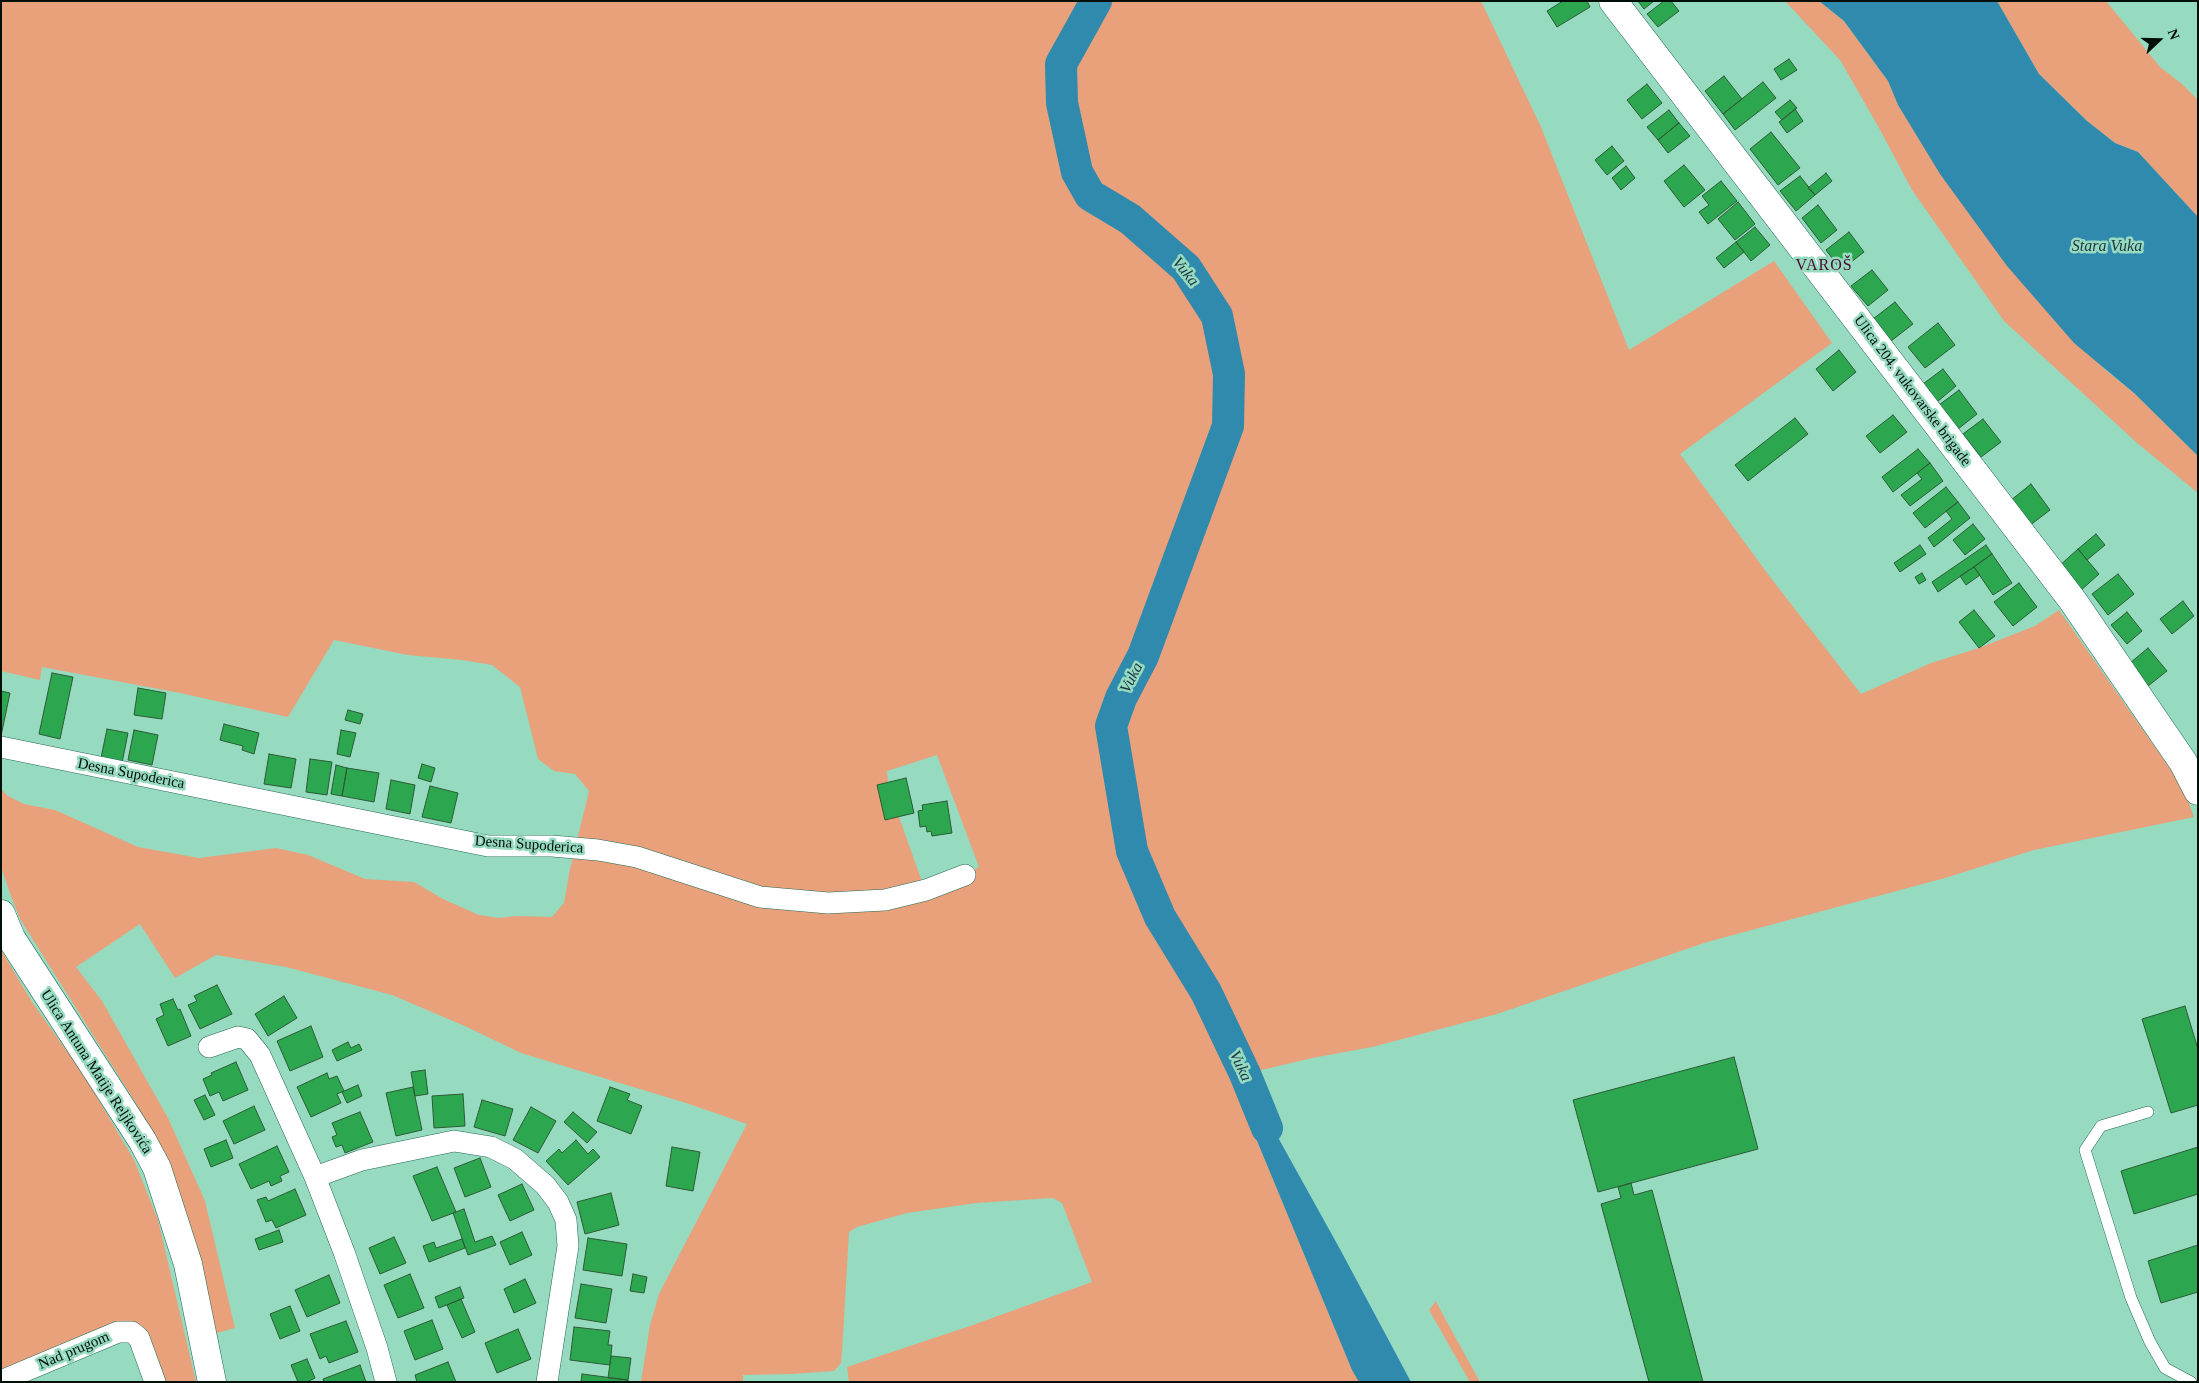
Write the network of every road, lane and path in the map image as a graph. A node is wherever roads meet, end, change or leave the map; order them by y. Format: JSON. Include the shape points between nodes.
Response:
{"nodes":[{"id":1,"x":1613,"y":1,"type":"edge"},
{"id":2,"x":1,"y":747,"type":"edge"},
{"id":3,"x":2198,"y":790,"type":"edge"},
{"id":4,"x":965,"y":875,"type":"dead end"},
{"id":5,"x":1,"y":914,"type":"edge"},
{"id":6,"x":209,"y":1047,"type":"dead end"},
{"id":7,"x":2148,"y":1112,"type":"dead end"},
{"id":8,"x":314,"y":1177,"type":"junction"},
{"id":9,"x":1,"y":1381,"type":"edge"},
{"id":10,"x":155,"y":1382,"type":"edge"},
{"id":11,"x":212,"y":1382,"type":"edge"},
{"id":12,"x":386,"y":1382,"type":"edge"},
{"id":13,"x":547,"y":1382,"type":"edge"},
{"id":14,"x":2191,"y":1382,"type":"edge"}],
"edges":[{"from":1,"to":3,"type":"street","name":"Ulica 204. vukovarske brigade","via":[[2073,601],[2183,762]]},
{"from":2,"to":4,"type":"street","name":"Desna Supoderica","via":[[488,846],[552,846],[637,857],[760,897],[828,904],[885,900],[926,890]]},
{"from":5,"to":11,"type":"street","name":"Ulica Antuna Matije Reljkovića","via":[[11,938],[157,1168],[188,1264]]},
{"from":6,"to":8,"type":"street","via":[[238,1037],[247,1039],[260,1055]]},
{"from":7,"to":14,"type":"lane","via":[[2101,1126],[2085,1150],[2131,1298],[2150,1342],[2165,1368]]},
{"from":8,"to":12,"type":"street","via":[[344,1252]]},
{"from":8,"to":13,"type":"street","via":[[362,1160],[454,1141],[491,1147],[515,1159],[545,1185],[566,1220],[568,1246]]},
{"from":9,"to":10,"type":"street","name":"Nad prugom","via":[[118,1332],[132,1332],[144,1349]]}]}
